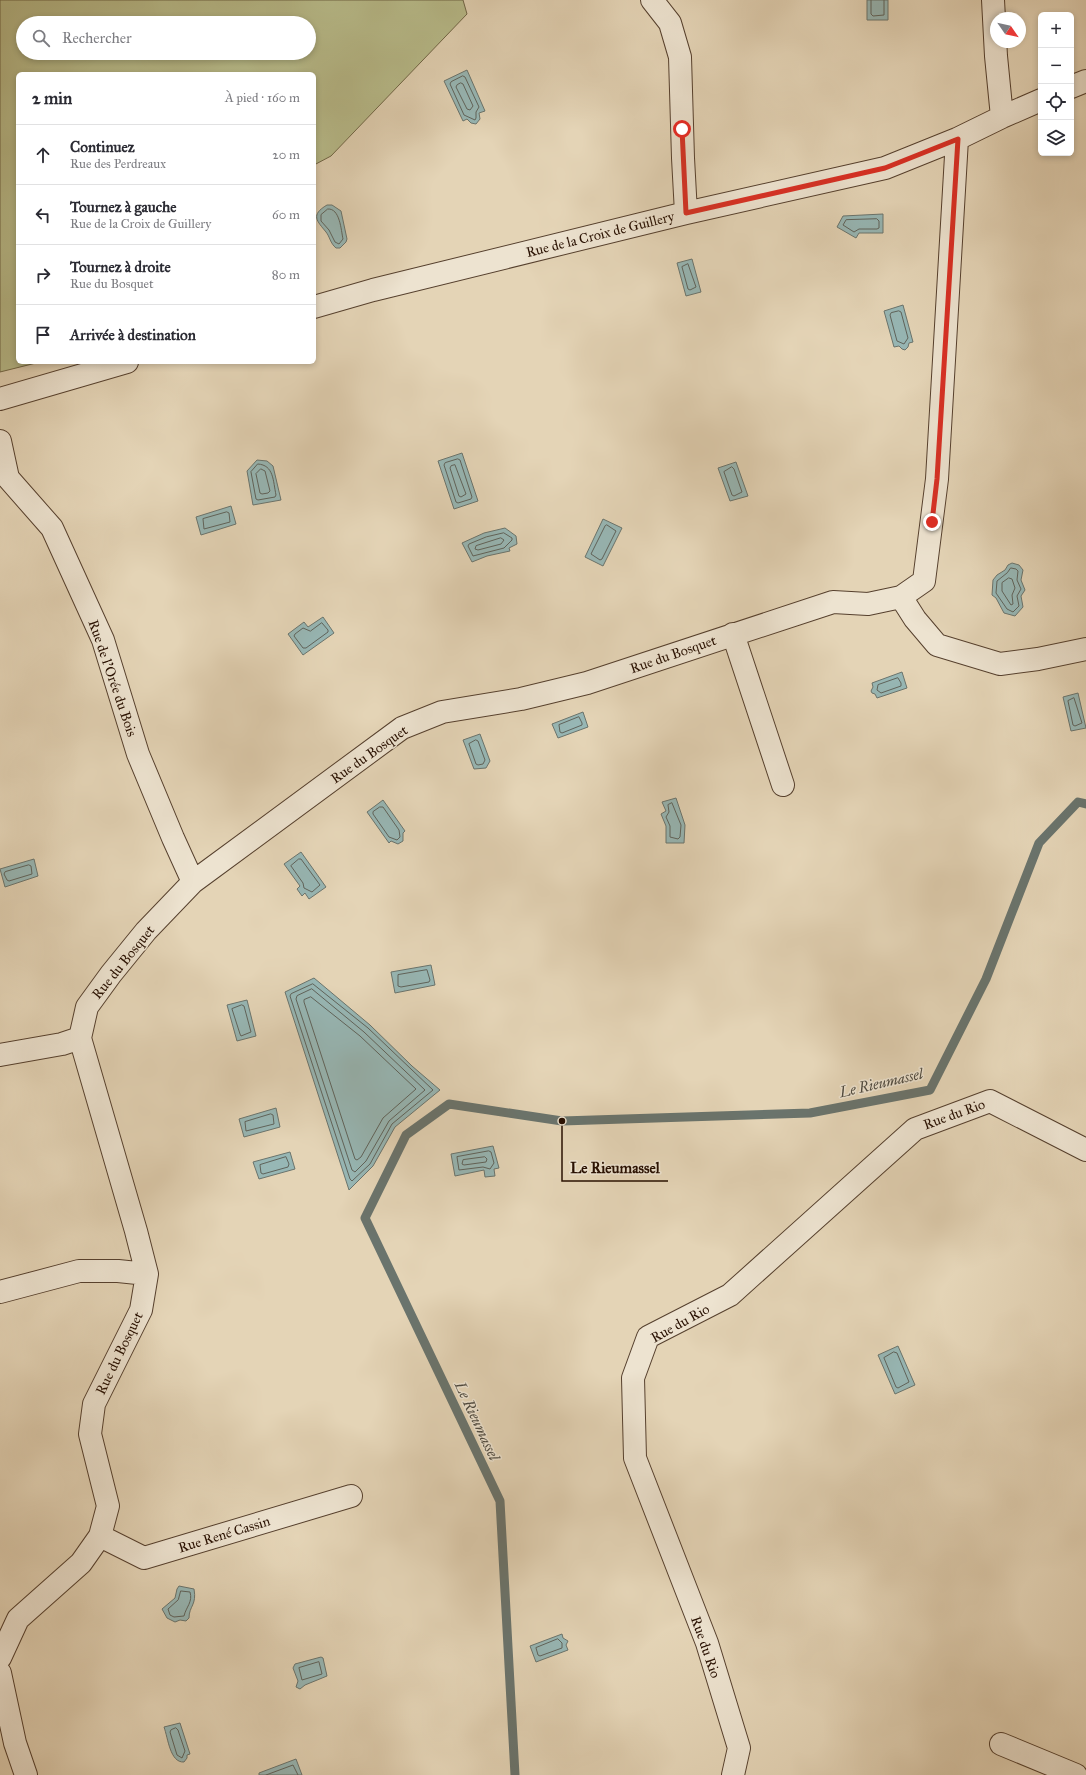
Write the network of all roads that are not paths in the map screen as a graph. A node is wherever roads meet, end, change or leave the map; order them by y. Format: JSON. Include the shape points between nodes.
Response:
{"nodes":[{"id":1,"x":652,"y":0,"type":"edge"},
{"id":2,"x":993,"y":0,"type":"edge"},
{"id":3,"x":1086,"y":81,"type":"edge"},
{"id":4,"x":1074,"y":87,"type":"edge"},
{"id":5,"x":1038,"y":101,"type":"edge"},
{"id":6,"x":1002,"y":117,"type":"junction"},
{"id":7,"x":958,"y":139,"type":"junction"},
{"id":8,"x":686,"y":213,"type":"junction"},
{"id":9,"x":316,"y":306,"type":"edge"},
{"id":10,"x":120,"y":364,"type":"edge"},
{"id":11,"x":0,"y":399,"type":"edge"},
{"id":12,"x":0,"y":441,"type":"edge"},
{"id":13,"x":901,"y":597,"type":"junction"},
{"id":14,"x":733,"y":634,"type":"junction"},
{"id":15,"x":1086,"y":649,"type":"edge"},
{"id":16,"x":783,"y":785,"type":"dead end"},
{"id":17,"x":194,"y":882,"type":"junction"},
{"id":18,"x":80,"y":1038,"type":"junction"},
{"id":19,"x":0,"y":1055,"type":"edge"},
{"id":20,"x":1086,"y":1150,"type":"edge"},
{"id":21,"x":147,"y":1274,"type":"junction"},
{"id":22,"x":0,"y":1292,"type":"edge"},
{"id":23,"x":351,"y":1496,"type":"dead end"},
{"id":24,"x":100,"y":1536,"type":"junction"},
{"id":25,"x":0,"y":1658,"type":"edge"},
{"id":26,"x":0,"y":1673,"type":"edge"},
{"id":27,"x":1001,"y":1744,"type":"dead end"},
{"id":28,"x":26,"y":1775,"type":"edge"},
{"id":29,"x":732,"y":1775,"type":"edge"},
{"id":30,"x":1076,"y":1775,"type":"edge"}],
"edges":[{"from":1,"to":8,"type":"street","via":[[670,23],[680,57]]},
{"from":2,"to":6,"type":"street"},
{"from":3,"to":4,"type":"street"},
{"from":5,"to":6,"type":"street","name":"Rue de la Croix de Guillery"},
{"from":6,"to":7,"type":"street","name":"Rue de la Croix de Guillery"},
{"from":7,"to":8,"type":"street","name":"Rue de la Croix de Guillery","via":[[885,168]]},
{"from":7,"to":13,"type":"street","name":"Rue du Bosquet","via":[[937,479],[924,581]]},
{"from":8,"to":9,"type":"street","name":"Rue de la Croix de Guillery"},
{"from":10,"to":11,"type":"street"},
{"from":12,"to":17,"type":"street","name":"Rue de l'Orée du Bois","via":[[8,478],[52,528],[103,640],[138,754]]},
{"from":13,"to":14,"type":"street","name":"Rue du Bosquet","via":[[868,604],[833,602]]},
{"from":13,"to":15,"type":"street","via":[[937,645],[1000,664]]},
{"from":14,"to":16,"type":"street"},
{"from":14,"to":17,"type":"street","name":"Rue du Bosquet","via":[[588,683],[520,699],[442,712],[402,728]]},
{"from":17,"to":18,"type":"street","name":"Rue du Bosquet","via":[[146,931],[110,974],[87,1008]]},
{"from":18,"to":19,"type":"street","via":[[62,1044]]},
{"from":18,"to":21,"type":"street","name":"Rue du Bosquet"},
{"from":20,"to":29,"type":"street","name":"Rue du Rio","via":[[990,1101],[915,1128],[730,1296],[648,1337],[633,1378],[635,1458],[707,1643],[739,1748]]},
{"from":21,"to":22,"type":"street","via":[[79,1271]]},
{"from":21,"to":24,"type":"street","name":"Rue du Bosquet","via":[[141,1310],[94,1404],[90,1434],[108,1506]]},
{"from":23,"to":24,"type":"street","name":"Rue René Cassin","via":[[144,1558]]},
{"from":24,"to":25,"type":"street","via":[[81,1563],[18,1619]]},
{"from":26,"to":28,"type":"street","via":[[15,1743]]},
{"from":27,"to":30,"type":"street"}]}
